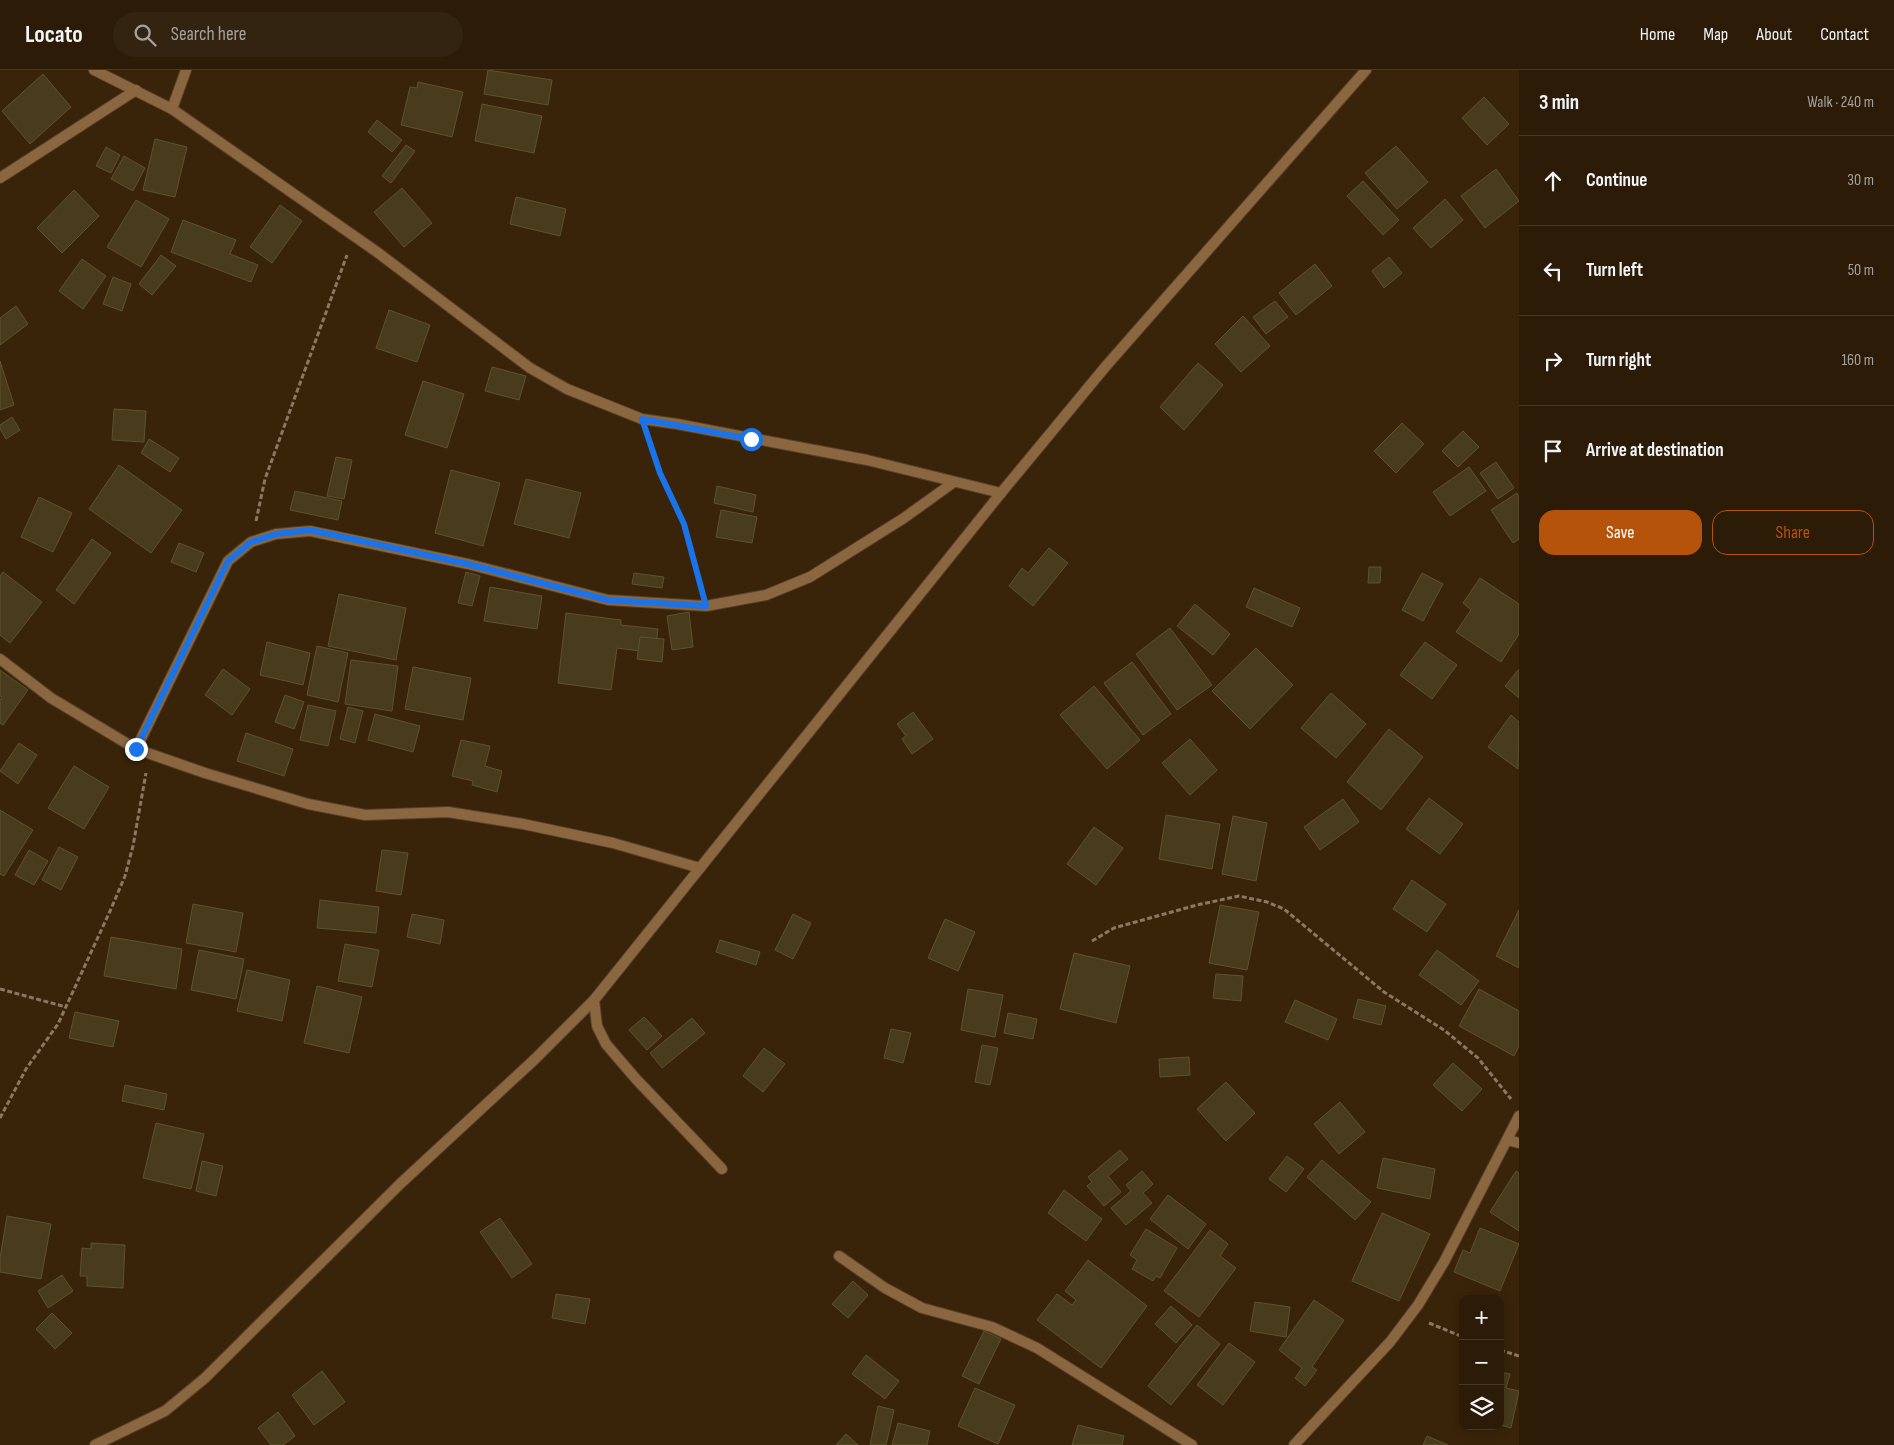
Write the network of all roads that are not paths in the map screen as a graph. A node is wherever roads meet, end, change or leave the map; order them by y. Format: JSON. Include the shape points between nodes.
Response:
{"nodes":[{"id":1,"x":94,"y":70,"type":"edge"},
{"id":2,"x":186,"y":70,"type":"edge"},
{"id":3,"x":1366,"y":70,"type":"edge"},
{"id":4,"x":136,"y":90,"type":"junction"},
{"id":5,"x":172,"y":109,"type":"junction"},
{"id":6,"x":0,"y":178,"type":"edge"},
{"id":7,"x":954,"y":482,"type":"junction"},
{"id":8,"x":1000,"y":493,"type":"junction"},
{"id":9,"x":0,"y":659,"type":"edge"},
{"id":10,"x":136,"y":749,"type":"junction"},
{"id":11,"x":700,"y":868,"type":"junction"},
{"id":12,"x":594,"y":1000,"type":"junction"},
{"id":13,"x":1519,"y":1116,"type":"edge"},
{"id":14,"x":1507,"y":1140,"type":"junction"},
{"id":15,"x":1519,"y":1143,"type":"edge"},
{"id":16,"x":722,"y":1169,"type":"dead end"},
{"id":17,"x":839,"y":1256,"type":"dead end"},
{"id":18,"x":95,"y":1445,"type":"edge"},
{"id":19,"x":1192,"y":1445,"type":"edge"},
{"id":20,"x":1294,"y":1445,"type":"edge"}],
"edges":[{"from":1,"to":4,"type":"street"},
{"from":2,"to":5,"type":"street"},
{"from":3,"to":8,"type":"street","via":[[1106,366]]},
{"from":4,"to":5,"type":"street"},
{"from":4,"to":6,"type":"street"},
{"from":5,"to":7,"type":"street","via":[[354,236],[530,368],[567,389],[642,419],[868,460]]},
{"from":7,"to":8,"type":"street"},
{"from":7,"to":10,"type":"street","via":[[904,518],[810,577],[766,595],[706,606],[608,600],[468,564],[310,530],[276,534],[251,542],[228,561]]},
{"from":8,"to":11,"type":"street"},
{"from":9,"to":10,"type":"street","via":[[51,698]]},
{"from":10,"to":11,"type":"street","via":[[308,804],[365,815],[448,812],[523,824],[613,843]]},
{"from":11,"to":12,"type":"street"},
{"from":12,"to":16,"type":"street","via":[[596,1026],[606,1044]]},
{"from":12,"to":18,"type":"street","via":[[400,1184],[205,1378],[165,1411]]},
{"from":13,"to":14,"type":"street"},
{"from":14,"to":15,"type":"street"},
{"from":14,"to":20,"type":"street","via":[[1444,1262],[1410,1315],[1390,1342]]},
{"from":17,"to":19,"type":"street","via":[[885,1288],[922,1308],[992,1327],[1037,1348]]}]}
